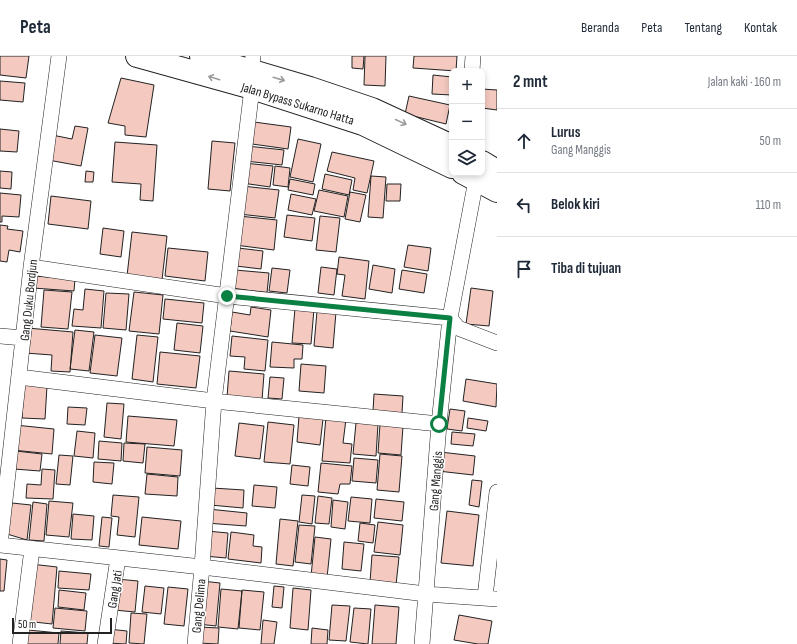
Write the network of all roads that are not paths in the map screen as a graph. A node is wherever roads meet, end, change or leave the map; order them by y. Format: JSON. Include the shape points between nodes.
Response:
{"nodes":[{"id":1,"x":59,"y":56,"type":"edge"},
{"id":2,"x":137,"y":56,"type":"edge"},
{"id":3,"x":201,"y":56,"type":"edge"},
{"id":4,"x":473,"y":56,"type":"edge"},
{"id":5,"x":472,"y":68,"type":"edge"},
{"id":6,"x":252,"y":72,"type":"edge"},
{"id":7,"x":449,"y":145,"type":"edge"},
{"id":8,"x":449,"y":166,"type":"edge"},
{"id":9,"x":497,"y":170,"type":"edge"},
{"id":10,"x":485,"y":171,"type":"edge"},
{"id":11,"x":473,"y":176,"type":"edge"},
{"id":12,"x":479,"y":176,"type":"edge"},
{"id":13,"x":497,"y":191,"type":"edge"},
{"id":14,"x":31,"y":267,"type":"junction"},
{"id":15,"x":227,"y":296,"type":"junction"},
{"id":16,"x":450,"y":318,"type":"junction"},
{"id":17,"x":0,"y":336,"type":"edge"},
{"id":18,"x":23,"y":338,"type":"junction"},
{"id":19,"x":497,"y":343,"type":"edge"},
{"id":20,"x":19,"y":377,"type":"junction"},
{"id":21,"x":214,"y":401,"type":"junction"},
{"id":22,"x":439,"y":424,"type":"junction"},
{"id":23,"x":497,"y":492,"type":"edge"},
{"id":24,"x":0,"y":545,"type":"edge"},
{"id":25,"x":32,"y":549,"type":"junction"},
{"id":26,"x":118,"y":558,"type":"junction"},
{"id":27,"x":202,"y":567,"type":"junction"},
{"id":28,"x":426,"y":594,"type":"junction"},
{"id":29,"x":491,"y":598,"type":"edge"},
{"id":30,"x":20,"y":644,"type":"edge"},
{"id":31,"x":106,"y":644,"type":"edge"},
{"id":32,"x":195,"y":644,"type":"edge"},
{"id":33,"x":422,"y":644,"type":"edge"}],
"edges":[{"from":1,"to":14,"type":"street","name":"Gang Duku Bordjun"},
{"from":6,"to":2,"type":"highway","name":"Jalan Bypass Sukarno Hatta","one_way":true},
{"from":3,"to":6,"type":"highway","name":"Jalan Bypass Sukarno Hatta"},
{"from":4,"to":5,"type":"street"},
{"from":6,"to":7,"type":"highway","name":"Jalan Bypass Sukarno Hatta","one_way":true,"via":[[372,109]]},
{"from":6,"to":8,"type":"highway","name":"Jalan Bypass Sukarno Hatta"},
{"from":6,"to":15,"type":"street","name":"Gang Delima"},
{"from":9,"to":10,"type":"highway"},
{"from":11,"to":16,"type":"street","name":"Gang Manggis"},
{"from":12,"to":13,"type":"highway"},
{"from":14,"to":15,"type":"street"},
{"from":14,"to":18,"type":"street","name":"Gang Duku Bordjun"},
{"from":15,"to":16,"type":"street"},
{"from":15,"to":21,"type":"street","name":"Gang Delima"},
{"from":16,"to":19,"type":"street","via":[[458,328]]},
{"from":16,"to":22,"type":"street","name":"Gang Manggis"},
{"from":17,"to":18,"type":"street"},
{"from":18,"to":20,"type":"street","name":"Gang Duku Bordjun"},
{"from":20,"to":21,"type":"street"},
{"from":20,"to":24,"type":"street","name":"Gang Duku Bordjun"},
{"from":21,"to":22,"type":"street"},
{"from":21,"to":27,"type":"street","name":"Gang Delima"},
{"from":22,"to":28,"type":"street","name":"Gang Manggis"},
{"from":23,"to":29,"type":"street"},
{"from":24,"to":25,"type":"street"},
{"from":25,"to":26,"type":"street"},
{"from":25,"to":30,"type":"street"},
{"from":26,"to":27,"type":"street"},
{"from":26,"to":31,"type":"street","name":"Gang Jati"},
{"from":27,"to":28,"type":"street"},
{"from":27,"to":32,"type":"street","name":"Gang Delima"},
{"from":28,"to":29,"type":"street"},
{"from":28,"to":33,"type":"street","name":"Gang Manggis"}]}
